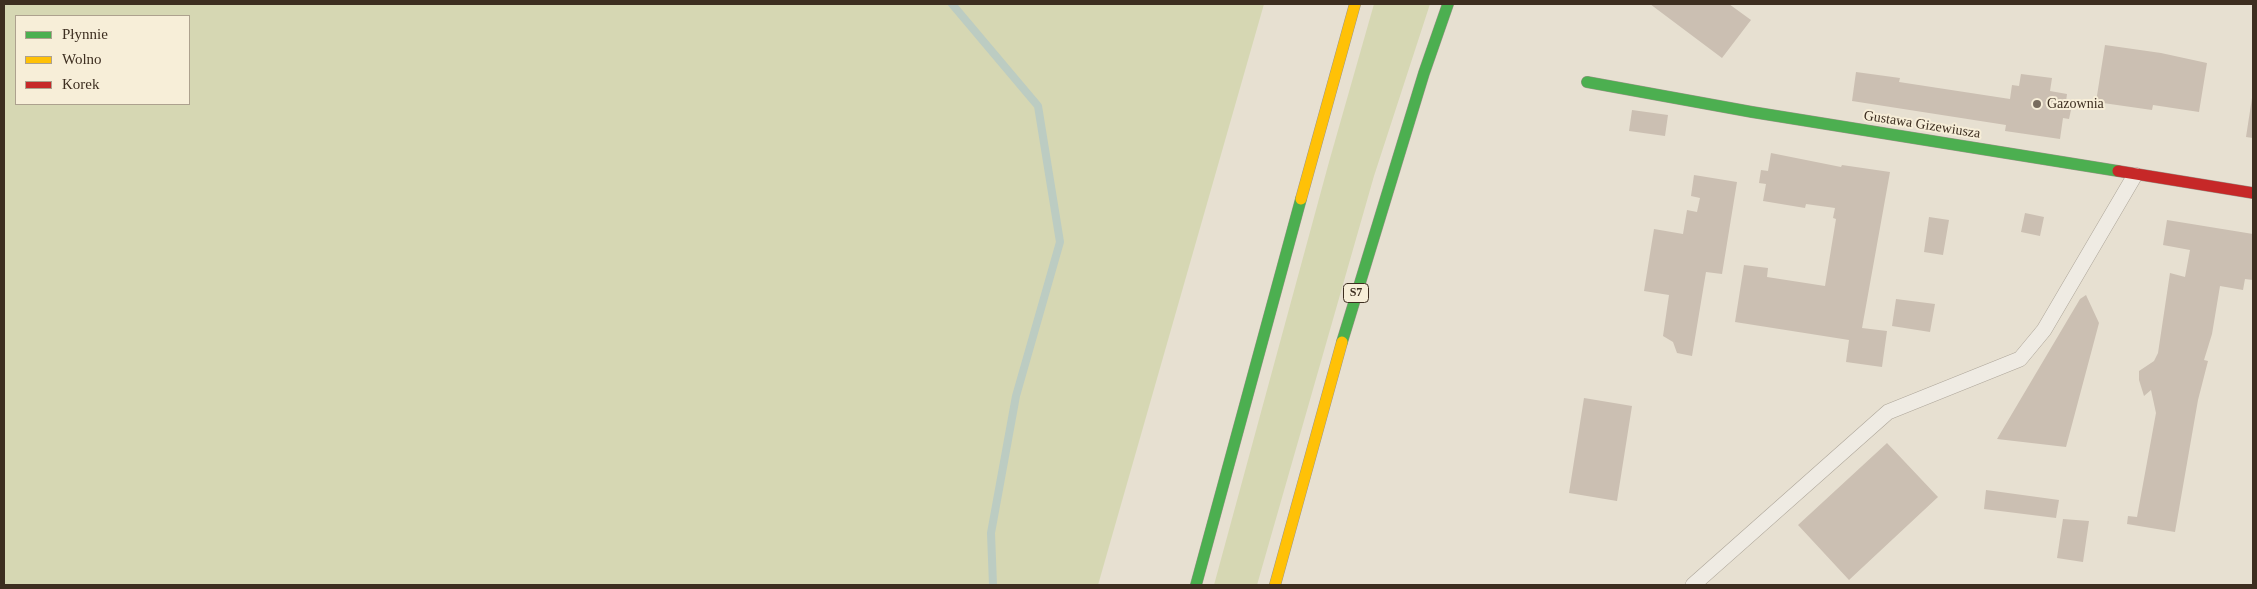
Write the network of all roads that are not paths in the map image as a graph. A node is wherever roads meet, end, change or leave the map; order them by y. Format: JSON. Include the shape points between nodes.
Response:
{"nodes":[{"id":1,"x":1355,"y":4,"type":"edge"},
{"id":2,"x":1448,"y":4,"type":"edge"},
{"id":3,"x":1587,"y":82,"type":"dead end"},
{"id":4,"x":2135,"y":175,"type":"junction"},
{"id":5,"x":2253,"y":193,"type":"edge"},
{"id":6,"x":1196,"y":585,"type":"edge"},
{"id":7,"x":1275,"y":585,"type":"edge"},
{"id":8,"x":1693,"y":585,"type":"edge"}],
"edges":[{"from":1,"to":6,"type":"main road"},
{"from":2,"to":7,"type":"main road","number":"S7","via":[[1350,312]]},
{"from":3,"to":4,"type":"main road","name":"Gustawa Gizewiusza"},
{"from":4,"to":5,"type":"main road","name":"Gustawa Gizewiusza"},
{"from":4,"to":8,"type":"lane","via":[[2044,330],[2020,358],[1888,412]]}]}
